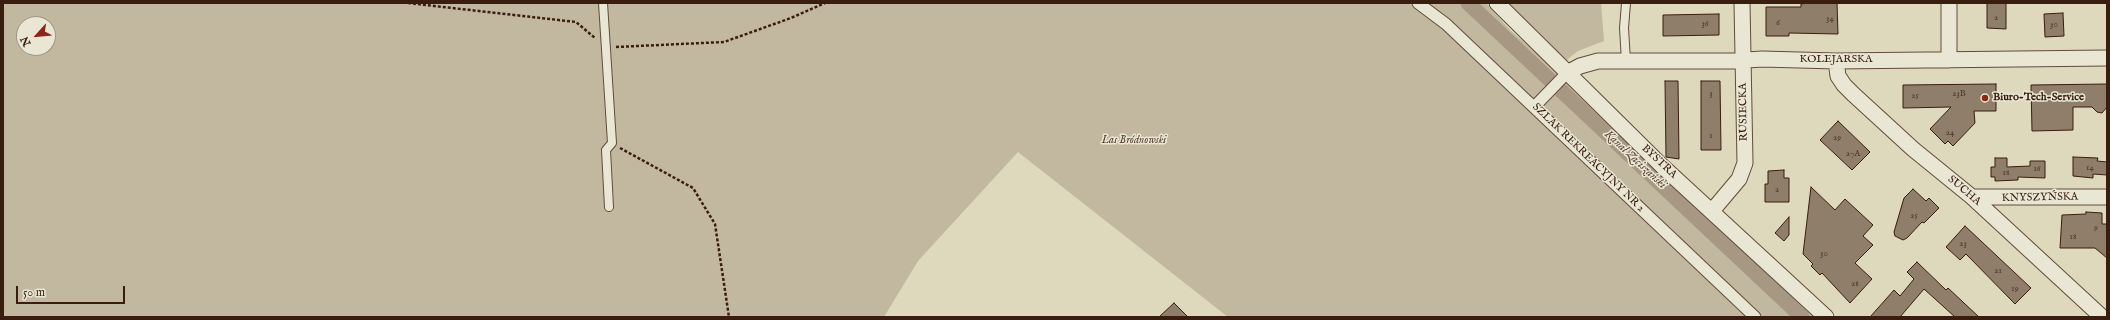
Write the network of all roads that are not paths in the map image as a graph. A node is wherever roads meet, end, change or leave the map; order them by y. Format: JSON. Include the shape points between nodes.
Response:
{"nodes":[{"id":1,"x":603,"y":3,"type":"edge"},
{"id":2,"x":1418,"y":3,"type":"edge"},
{"id":3,"x":1497,"y":3,"type":"edge"},
{"id":4,"x":1626,"y":3,"type":"edge"},
{"id":5,"x":1742,"y":3,"type":"edge"},
{"id":6,"x":1949,"y":3,"type":"edge"},
{"id":7,"x":2107,"y":58,"type":"edge"},
{"id":8,"x":1742,"y":60,"type":"junction"},
{"id":9,"x":1949,"y":60,"type":"junction"},
{"id":10,"x":1626,"y":61,"type":"junction"},
{"id":11,"x":1836,"y":61,"type":"junction"},
{"id":12,"x":1564,"y":76,"type":"junction"},
{"id":13,"x":1534,"y":107,"type":"junction"},
{"id":14,"x":1972,"y":197,"type":"junction"},
{"id":15,"x":2107,"y":197,"type":"edge"},
{"id":16,"x":609,"y":207,"type":"dead end"},
{"id":17,"x":1712,"y":211,"type":"junction"},
{"id":18,"x":1755,"y":317,"type":"edge"},
{"id":19,"x":1826,"y":317,"type":"edge"},
{"id":20,"x":2102,"y":317,"type":"edge"}],
"edges":[{"from":1,"to":16,"type":"lane","via":[[612,143],[606,150]]},
{"from":2,"to":13,"type":"street","name":"SZLAK REKREACYJNY NR 2","via":[[1446,24]]},
{"from":3,"to":12,"type":"street","name":"BYSTRA"},
{"from":4,"to":10,"type":"lane"},
{"from":5,"to":8,"type":"street","name":"RUSIECKA"},
{"from":6,"to":9,"type":"street"},
{"from":7,"to":9,"type":"street","name":"KOLEJARSKA"},
{"from":8,"to":10,"type":"street","name":"KOLEJARSKA"},
{"from":8,"to":11,"type":"street","name":"KOLEJARSKA"},
{"from":8,"to":17,"type":"street","name":"RUSIECKA","via":[[1745,163],[1738,179]]},
{"from":9,"to":11,"type":"street","name":"KOLEJARSKA"},
{"from":10,"to":12,"type":"street","name":"KOLEJARSKA","via":[[1598,61],[1580,66]]},
{"from":11,"to":14,"type":"street","name":"SUCHA","via":[[1838,76],[1853,94]]},
{"from":12,"to":13,"type":"street"},
{"from":12,"to":17,"type":"street","name":"BYSTRA"},
{"from":13,"to":18,"type":"street","name":"SZLAK REKREACYJNY NR 2"},
{"from":14,"to":15,"type":"street","name":"KNYSZYŃSKA"},
{"from":14,"to":20,"type":"street","name":"SUCHA"},
{"from":17,"to":19,"type":"street","name":"BYSTRA"}]}
